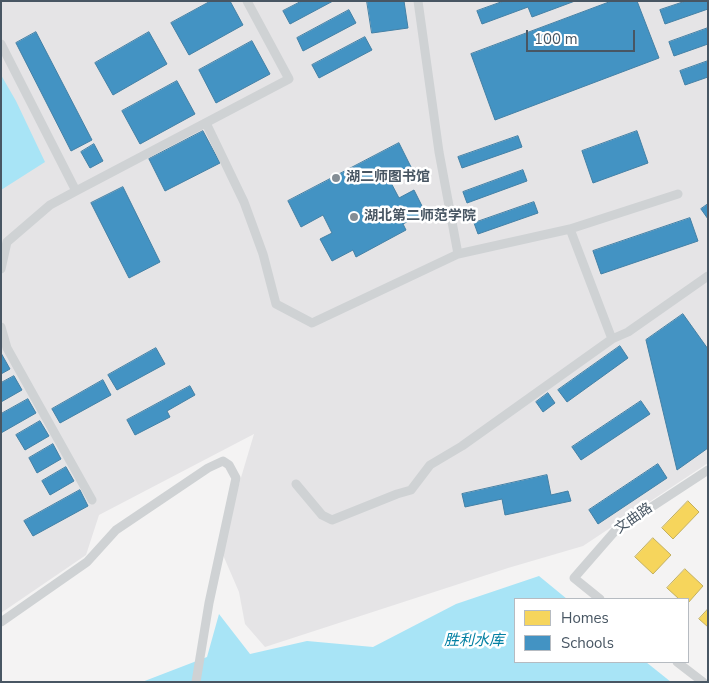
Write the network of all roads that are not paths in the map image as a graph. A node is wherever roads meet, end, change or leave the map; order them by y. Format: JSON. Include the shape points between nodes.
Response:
{"nodes":[{"id":1,"x":247,"y":1,"type":"edge"},
{"id":2,"x":418,"y":1,"type":"edge"},
{"id":3,"x":1,"y":44,"type":"edge"},
{"id":4,"x":206,"y":123,"type":"junction"},
{"id":5,"x":76,"y":191,"type":"junction"},
{"id":6,"x":678,"y":194,"type":"dead end"},
{"id":7,"x":570,"y":229,"type":"junction"},
{"id":8,"x":458,"y":254,"type":"junction"},
{"id":9,"x":1,"y":269,"type":"edge"},
{"id":10,"x":708,"y":276,"type":"edge"},
{"id":11,"x":1,"y":327,"type":"edge"},
{"id":12,"x":612,"y":339,"type":"junction"},
{"id":13,"x":708,"y":470,"type":"edge"},
{"id":14,"x":296,"y":484,"type":"dead end"},
{"id":15,"x":92,"y":500,"type":"dead end"},
{"id":16,"x":599,"y":598,"type":"edge"},
{"id":17,"x":1,"y":622,"type":"edge"},
{"id":18,"x":678,"y":663,"type":"edge"},
{"id":19,"x":196,"y":682,"type":"edge"},
{"id":20,"x":703,"y":682,"type":"edge"}],
"edges":[{"from":1,"to":4,"type":"street","via":[[289,79]]},
{"from":2,"to":8,"type":"street","via":[[439,152]]},
{"from":3,"to":5,"type":"street"},
{"from":4,"to":5,"type":"street"},
{"from":4,"to":8,"type":"street","via":[[244,202],[263,254],[276,304],[312,322]]},
{"from":5,"to":9,"type":"street","via":[[50,205],[7,242]]},
{"from":6,"to":7,"type":"street"},
{"from":7,"to":8,"type":"street"},
{"from":7,"to":12,"type":"street"},
{"from":10,"to":12,"type":"street","via":[[628,332]]},
{"from":11,"to":15,"type":"street","via":[[7,348]]},
{"from":12,"to":14,"type":"street","via":[[462,446],[430,465],[411,490],[332,520],[322,515]]},
{"from":13,"to":16,"type":"street","name":"文曲路","via":[[615,531],[574,578]]},
{"from":17,"to":19,"type":"street","via":[[87,562],[116,530],[208,468],[224,461],[236,478],[209,602]]},
{"from":18,"to":20,"type":"street"}]}
